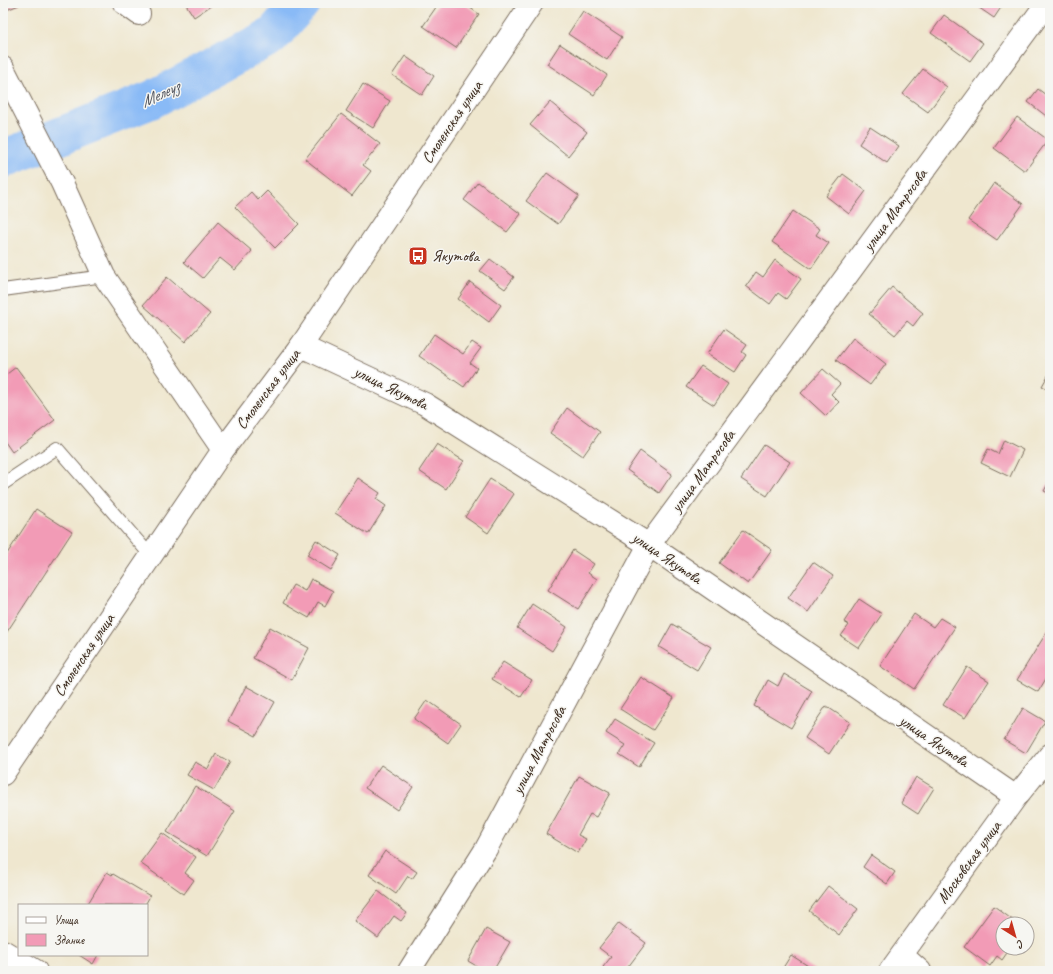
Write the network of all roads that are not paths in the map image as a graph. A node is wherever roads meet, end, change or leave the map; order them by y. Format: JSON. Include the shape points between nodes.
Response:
{"nodes":[{"id":1,"x":532,"y":3,"type":"edge"},
{"id":2,"x":1047,"y":3,"type":"edge"},
{"id":3,"x":7,"y":77,"type":"edge"},
{"id":4,"x":104,"y":276,"type":"junction"},
{"id":5,"x":3,"y":290,"type":"edge"},
{"id":6,"x":301,"y":346,"type":"junction"},
{"id":7,"x":223,"y":450,"type":"junction"},
{"id":8,"x":3,"y":484,"type":"edge"},
{"id":9,"x":649,"y":545,"type":"junction"},
{"id":10,"x":151,"y":556,"type":"junction"},
{"id":11,"x":1050,"y":755,"type":"edge"},
{"id":12,"x":3,"y":774,"type":"edge"},
{"id":13,"x":1016,"y":798,"type":"junction"},
{"id":14,"x":3,"y":951,"type":"edge"},
{"id":15,"x":896,"y":963,"type":"edge"},
{"id":16,"x":36,"y":971,"type":"edge"},
{"id":17,"x":409,"y":971,"type":"edge"},
{"id":18,"x":920,"y":971,"type":"edge"}],
"edges":[{"from":1,"to":6,"type":"street","name":"Смоленская улица"},
{"from":2,"to":9,"type":"street","name":"улица Матросова"},
{"from":3,"to":4,"type":"street","via":[[62,183]]},
{"from":4,"to":5,"type":"lane"},
{"from":4,"to":7,"type":"street"},
{"from":6,"to":7,"type":"street","name":"Смоленская улица"},
{"from":6,"to":9,"type":"street","name":"улица Якутова","via":[[426,404]]},
{"from":7,"to":10,"type":"street","name":"Смоленская улица"},
{"from":8,"to":10,"type":"lane","via":[[57,448]]},
{"from":9,"to":13,"type":"street","name":"улица Якутова"},
{"from":9,"to":17,"type":"street","name":"улица Матросова","via":[[486,849]]},
{"from":10,"to":12,"type":"street","name":"Смоленская улица"},
{"from":11,"to":13,"type":"street","name":"Московская улица"},
{"from":13,"to":15,"type":"street","name":"Московская улица"},
{"from":14,"to":16,"type":"street"},
{"from":15,"to":18,"type":"street"}]}
